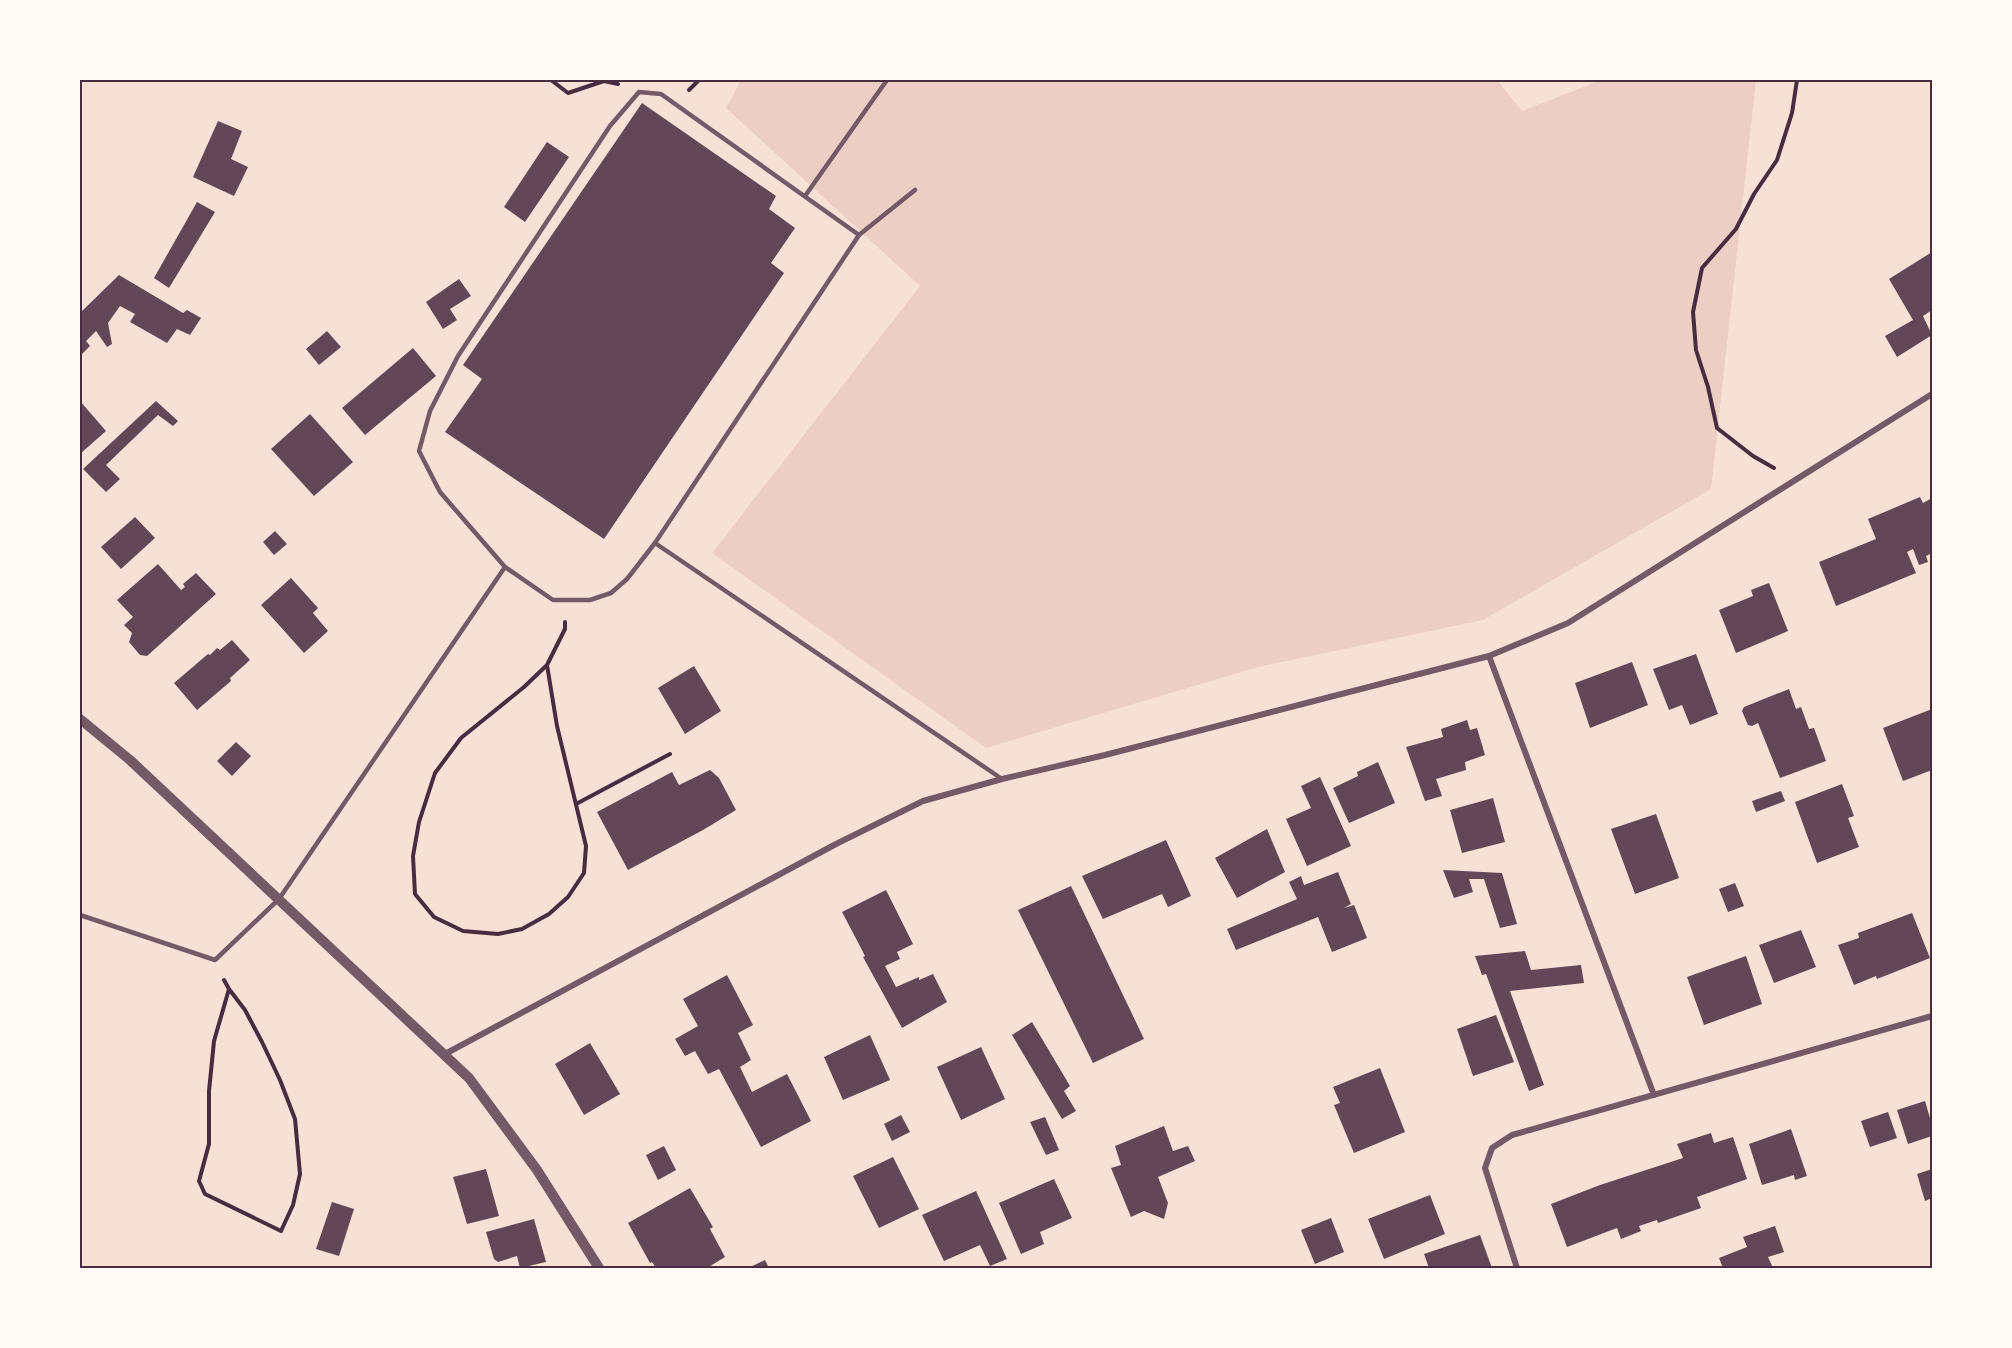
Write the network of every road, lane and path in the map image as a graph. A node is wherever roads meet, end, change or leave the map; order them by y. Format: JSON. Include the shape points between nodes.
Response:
{"nodes":[{"id":1,"x":551,"y":80,"type":"edge"},
{"id":2,"x":887,"y":80,"type":"edge"},
{"id":3,"x":1797,"y":80,"type":"edge"},
{"id":4,"x":632,"y":100,"type":"junction"},
{"id":5,"x":915,"y":189,"type":"dead end"},
{"id":6,"x":805,"y":196,"type":"junction"},
{"id":7,"x":859,"y":235,"type":"junction"},
{"id":8,"x":1932,"y":394,"type":"edge"},
{"id":9,"x":1797,"y":479,"type":"junction"},
{"id":10,"x":655,"y":543,"type":"junction"},
{"id":11,"x":505,"y":567,"type":"junction"},
{"id":12,"x":567,"y":600,"type":"junction"},
{"id":13,"x":1489,"y":656,"type":"junction"},
{"id":14,"x":547,"y":665,"type":"junction"},
{"id":15,"x":80,"y":719,"type":"edge"},
{"id":16,"x":670,"y":753,"type":"dead end"},
{"id":17,"x":1002,"y":779,"type":"junction"},
{"id":18,"x":576,"y":804,"type":"junction"},
{"id":19,"x":279,"y":899,"type":"junction"},
{"id":20,"x":80,"y":915,"type":"edge"},
{"id":21,"x":215,"y":960,"type":"junction"},
{"id":22,"x":229,"y":990,"type":"junction"},
{"id":23,"x":1932,"y":1016,"type":"edge"},
{"id":24,"x":445,"y":1054,"type":"junction"},
{"id":25,"x":1654,"y":1095,"type":"junction"},
{"id":26,"x":599,"y":1269,"type":"edge"},
{"id":27,"x":1517,"y":1269,"type":"edge"}],
"edges":[{"from":1,"to":4,"type":"path","via":[[568,93],[604,81],[621,85]]},
{"from":2,"to":6,"type":"lane"},
{"from":3,"to":9,"type":"path","via":[[1778,160],[1736,229],[1702,268],[1694,312],[1696,350],[1717,428],[1753,456]]},
{"from":4,"to":6,"type":"lane","via":[[639,92],[661,94]]},
{"from":4,"to":11,"type":"lane","via":[[610,126],[458,356],[427,421],[419,451],[440,492]]},
{"from":5,"to":7,"type":"lane"},
{"from":6,"to":7,"type":"lane"},
{"from":7,"to":10,"type":"lane"},
{"from":8,"to":9,"type":"street"},
{"from":9,"to":13,"type":"street","via":[[1568,622]]},
{"from":10,"to":12,"type":"lane","via":[[611,593],[590,600]]},
{"from":10,"to":17,"type":"lane"},
{"from":11,"to":12,"type":"lane","via":[[553,600]]},
{"from":11,"to":19,"type":"lane"},
{"from":12,"to":14,"type":"path","via":[[564,629]]},
{"from":13,"to":17,"type":"street"},
{"from":13,"to":25,"type":"street"},
{"from":14,"to":18,"type":"path"},
{"from":14,"to":18,"type":"path","via":[[461,738],[435,773],[413,856],[415,894],[434,917],[463,931],[498,934],[522,929],[549,914],[568,897],[584,873],[586,846]]},
{"from":15,"to":19,"type":"street","via":[[130,760]]},
{"from":16,"to":18,"type":"path"},
{"from":17,"to":24,"type":"street","via":[[923,801]]},
{"from":19,"to":21,"type":"lane"},
{"from":19,"to":24,"type":"street"},
{"from":20,"to":21,"type":"lane"},
{"from":21,"to":22,"type":"path"},
{"from":22,"to":22,"type":"path","via":[[214,1041],[209,1144],[199,1181],[205,1194],[281,1231],[293,1205],[300,1174],[295,1119],[262,1042]]},
{"from":23,"to":25,"type":"street"},
{"from":24,"to":26,"type":"street","via":[[470,1078],[537,1170]]},
{"from":25,"to":27,"type":"street","via":[[1512,1135],[1492,1148],[1485,1168]]}]}
